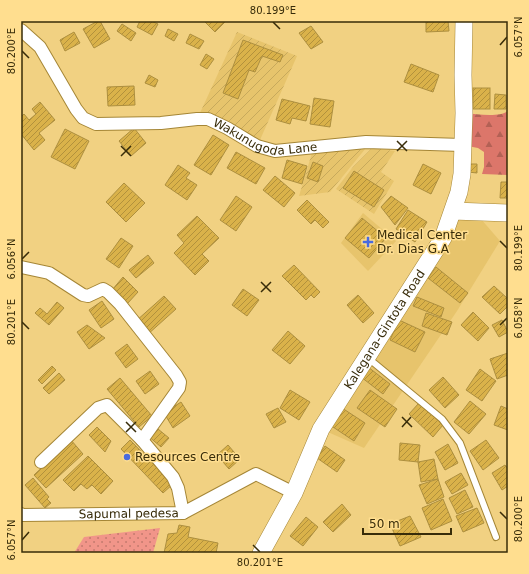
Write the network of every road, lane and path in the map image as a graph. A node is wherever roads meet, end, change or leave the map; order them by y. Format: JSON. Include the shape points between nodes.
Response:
{"nodes":[{"id":1,"x":464,"y":21,"type":"edge"},
{"id":2,"x":21,"y":30,"type":"edge"},
{"id":3,"x":462,"y":145,"type":"junction"},
{"id":4,"x":453,"y":211,"type":"junction"},
{"id":5,"x":508,"y":213,"type":"edge"},
{"id":6,"x":21,"y":267,"type":"edge"},
{"id":7,"x":367,"y":357,"type":"junction"},
{"id":8,"x":142,"y":440,"type":"junction"},
{"id":9,"x":40,"y":462,"type":"dead end"},
{"id":10,"x":294,"y":493,"type":"junction"},
{"id":11,"x":183,"y":513,"type":"junction"},
{"id":12,"x":21,"y":514,"type":"edge"},
{"id":13,"x":496,"y":537,"type":"dead end"},
{"id":14,"x":261,"y":553,"type":"edge"}],
"edges":[{"from":1,"to":3,"type":"main road","name":"Kalegana-Gintota Road"},
{"from":2,"to":3,"type":"street","name":"Wakunugoda Lane","via":[[40,47],[83,118],[96,124],[208,119],[258,146],[275,150],[366,142]]},
{"from":3,"to":4,"type":"main road","name":"Kalegana-Gintota Road","via":[[462,174]]},
{"from":4,"to":5,"type":"main road"},
{"from":4,"to":7,"type":"main road","name":"Kalegana-Gintota Road","via":[[443,238]]},
{"from":6,"to":8,"type":"street","via":[[49,273],[83,295],[88,296],[103,290],[108,292],[176,375],[180,382],[179,388]]},
{"from":7,"to":10,"type":"main road","name":"Kalegana-Gintota Road","via":[[321,428]]},
{"from":7,"to":13,"type":"lane","via":[[442,419],[460,443]]},
{"from":8,"to":9,"type":"street","via":[[107,406],[98,408]]},
{"from":8,"to":11,"type":"street","via":[[173,477]]},
{"from":10,"to":11,"type":"street","name":"Sapumal pedesa","via":[[256,474]]},
{"from":10,"to":14,"type":"main road","name":"Kalegana-Gintota Road"},
{"from":11,"to":12,"type":"street","name":"Sapumal pedesa"}]}
